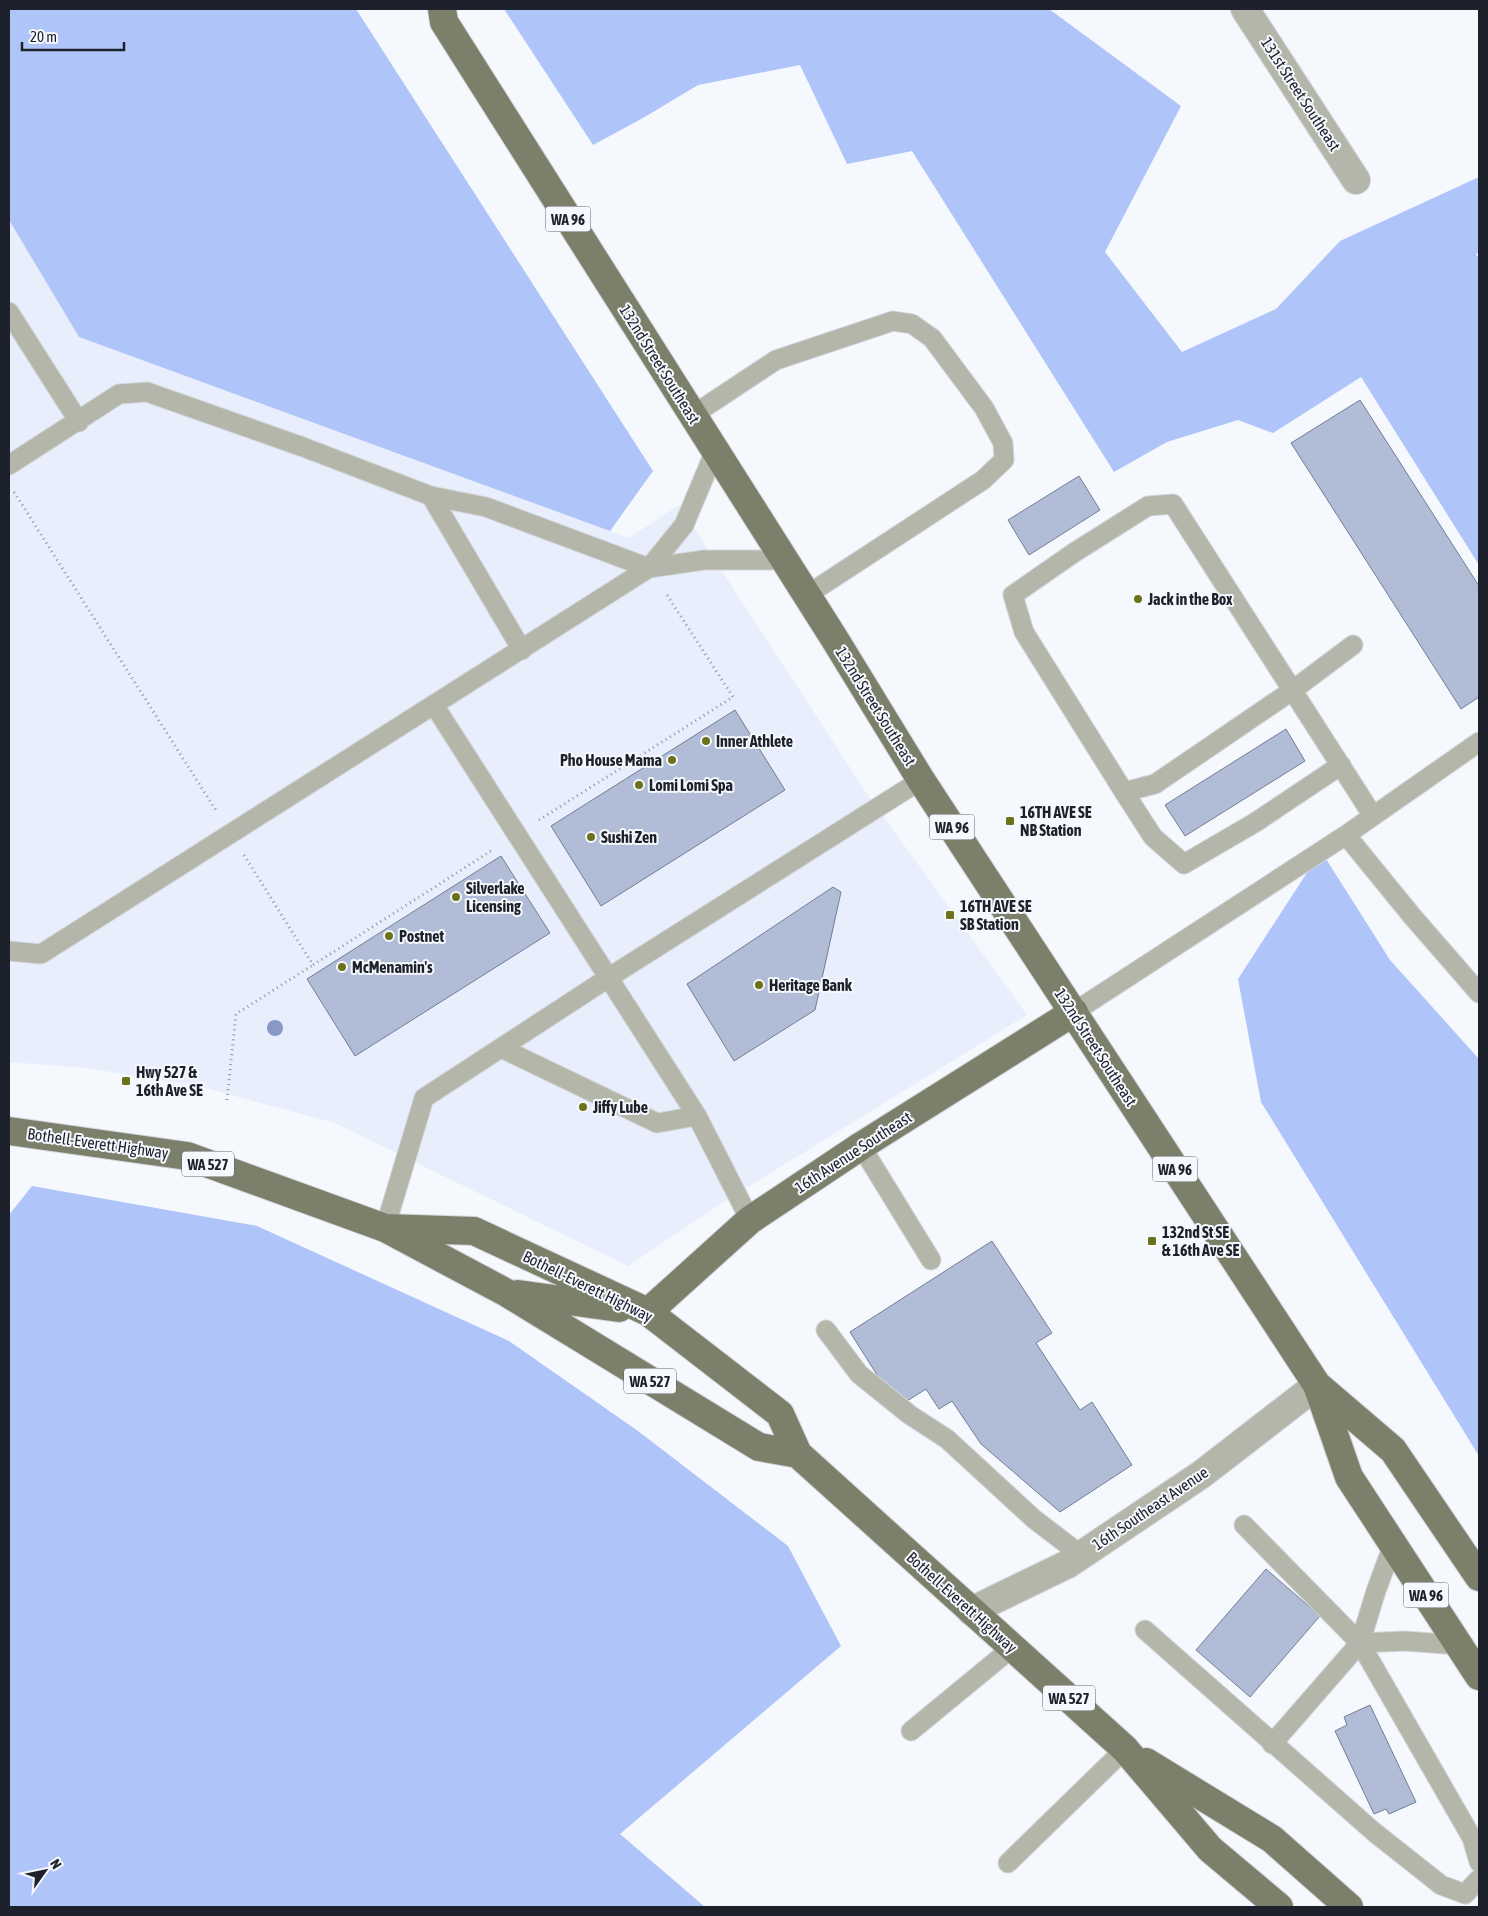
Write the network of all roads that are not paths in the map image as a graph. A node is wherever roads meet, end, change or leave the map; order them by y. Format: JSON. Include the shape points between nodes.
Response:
{"nodes":[{"id":1,"x":421,"y":9,"type":"edge"},
{"id":2,"x":1245,"y":9,"type":"edge"},
{"id":3,"x":443,"y":16,"type":"edge"},
{"id":4,"x":1356,"y":180,"type":"dead end"},
{"id":5,"x":9,"y":312,"type":"edge"},
{"id":6,"x":693,"y":415,"type":"junction"},
{"id":7,"x":79,"y":422,"type":"junction"},
{"id":8,"x":715,"y":451,"type":"junction"},
{"id":9,"x":9,"y":465,"type":"edge"},
{"id":10,"x":431,"y":496,"type":"junction"},
{"id":11,"x":784,"y":560,"type":"junction"},
{"id":12,"x":649,"y":568,"type":"junction"},
{"id":13,"x":807,"y":595,"type":"junction"},
{"id":14,"x":1353,"y":645,"type":"dead end"},
{"id":15,"x":522,"y":650,"type":"junction"},
{"id":16,"x":1293,"y":690,"type":"junction"},
{"id":17,"x":434,"y":705,"type":"junction"},
{"id":18,"x":1479,"y":742,"type":"edge"},
{"id":19,"x":1341,"y":765,"type":"junction"},
{"id":20,"x":921,"y":780,"type":"junction"},
{"id":21,"x":1124,"y":792,"type":"junction"},
{"id":22,"x":1373,"y":816,"type":"junction"},
{"id":23,"x":1346,"y":835,"type":"junction"},
{"id":24,"x":9,"y":951,"type":"edge"},
{"id":25,"x":608,"y":978,"type":"junction"},
{"id":26,"x":1479,"y":993,"type":"edge"},
{"id":27,"x":1074,"y":1012,"type":"junction"},
{"id":28,"x":501,"y":1048,"type":"junction"},
{"id":29,"x":697,"y":1116,"type":"junction"},
{"id":30,"x":9,"y":1131,"type":"edge"},
{"id":31,"x":860,"y":1146,"type":"junction"},
{"id":32,"x":750,"y":1220,"type":"junction"},
{"id":33,"x":385,"y":1228,"type":"junction"},
{"id":34,"x":931,"y":1260,"type":"dead end"},
{"id":35,"x":507,"y":1293,"type":"junction"},
{"id":36,"x":648,"y":1312,"type":"junction"},
{"id":37,"x":826,"y":1330,"type":"dead end"},
{"id":38,"x":1317,"y":1385,"type":"junction"},
{"id":39,"x":798,"y":1454,"type":"junction"},
{"id":40,"x":1244,"y":1525,"type":"dead end"},
{"id":41,"x":1393,"y":1545,"type":"junction"},
{"id":42,"x":1081,"y":1555,"type":"junction"},
{"id":43,"x":1479,"y":1576,"type":"edge"},
{"id":44,"x":971,"y":1611,"type":"junction"},
{"id":45,"x":1145,"y":1630,"type":"dead end"},
{"id":46,"x":1360,"y":1643,"type":"junction"},
{"id":47,"x":1458,"y":1645,"type":"junction"},
{"id":48,"x":1013,"y":1647,"type":"junction"},
{"id":49,"x":1479,"y":1676,"type":"edge"},
{"id":50,"x":911,"y":1731,"type":"dead end"},
{"id":51,"x":1272,"y":1744,"type":"junction"},
{"id":52,"x":1125,"y":1749,"type":"junction"},
{"id":53,"x":1479,"y":1862,"type":"edge"},
{"id":54,"x":1008,"y":1863,"type":"dead end"},
{"id":55,"x":1479,"y":1880,"type":"edge"},
{"id":56,"x":1279,"y":1907,"type":"edge"},
{"id":57,"x":1349,"y":1907,"type":"edge"}],
"edges":[{"from":1,"to":3,"type":"main road","name":"132nd Street Southeast","number":"WA 96"},
{"from":2,"to":4,"type":"street","name":"131st Street Southeast"},
{"from":3,"to":6,"type":"main road","name":"132nd Street Southeast","number":"WA 96"},
{"from":5,"to":7,"type":"lane"},
{"from":6,"to":8,"type":"main road","name":"132nd Street Southeast","number":"WA 96"},
{"from":6,"to":13,"type":"lane","via":[[776,360],[893,321],[912,324],[932,338],[984,408],[1004,443],[1004,460],[983,480]]},
{"from":7,"to":9,"type":"lane"},
{"from":7,"to":10,"type":"lane","via":[[120,394],[147,392]]},
{"from":8,"to":11,"type":"main road","name":"132nd Street Southeast","number":"WA 96"},
{"from":8,"to":12,"type":"lane","via":[[684,525]]},
{"from":10,"to":12,"type":"lane","via":[[486,507]]},
{"from":10,"to":15,"type":"lane"},
{"from":11,"to":12,"type":"lane","via":[[704,560]]},
{"from":11,"to":13,"type":"main road","name":"132nd Street Southeast","number":"WA 96"},
{"from":12,"to":15,"type":"lane"},
{"from":13,"to":20,"type":"main road","name":"132nd Street Southeast","number":"WA 96"},
{"from":14,"to":16,"type":"lane"},
{"from":15,"to":17,"type":"lane"},
{"from":16,"to":19,"type":"lane"},
{"from":16,"to":21,"type":"lane","via":[[1155,784]]},
{"from":16,"to":21,"type":"lane","via":[[1173,504],[1148,506],[1013,595],[1024,632]]},
{"from":17,"to":24,"type":"lane","via":[[41,954]]},
{"from":17,"to":25,"type":"lane"},
{"from":18,"to":22,"type":"lane"},
{"from":19,"to":21,"type":"lane","via":[[1256,822],[1184,864],[1153,838]]},
{"from":19,"to":22,"type":"lane"},
{"from":20,"to":25,"type":"lane"},
{"from":20,"to":27,"type":"main road","name":"132nd Street Southeast","number":"WA 96"},
{"from":22,"to":23,"type":"lane"},
{"from":23,"to":26,"type":"lane"},
{"from":23,"to":27,"type":"lane"},
{"from":25,"to":28,"type":"lane"},
{"from":25,"to":29,"type":"lane"},
{"from":27,"to":31,"type":"main road","name":"16th Avenue Southeast"},
{"from":27,"to":38,"type":"main road","name":"132nd Street Southeast","number":"WA 96"},
{"from":28,"to":29,"type":"lane","via":[[657,1123]]},
{"from":28,"to":33,"type":"lane","via":[[424,1098]]},
{"from":29,"to":32,"type":"lane"},
{"from":30,"to":33,"type":"main road","name":"Bothell-Everett Highway","number":"WA 527","via":[[187,1156]]},
{"from":31,"to":32,"type":"main road","name":"16th Avenue Southeast"},
{"from":31,"to":34,"type":"lane"},
{"from":32,"to":36,"type":"main road","name":"16th Avenue Southeast"},
{"from":33,"to":35,"type":"main road","name":"Bothell-Everett Highway","number":"WA 527"},
{"from":33,"to":36,"type":"main road","name":"Bothell-Everett Highway","number":"WA 527","via":[[474,1231]]},
{"from":35,"to":36,"type":"main road"},
{"from":35,"to":39,"type":"main road","name":"Bothell-Everett Highway","number":"WA 527","via":[[758,1447]]},
{"from":36,"to":39,"type":"main road","name":"Bothell-Everett Highway","number":"WA 527","via":[[780,1414]]},
{"from":37,"to":42,"type":"lane","via":[[859,1374],[910,1415],[947,1439],[1034,1519]]},
{"from":38,"to":41,"type":"main road","name":"132nd Street Southeast","number":"WA 96","via":[[1349,1477]]},
{"from":38,"to":42,"type":"street","name":"16th Southeast Avenue","via":[[1202,1474]]},
{"from":38,"to":43,"type":"main road","name":"132nd Street Southeast","number":"WA 96","via":[[1393,1450]]},
{"from":39,"to":44,"type":"main road","name":"Bothell-Everett Highway","number":"WA 527"},
{"from":40,"to":46,"type":"lane"},
{"from":41,"to":46,"type":"lane"},
{"from":41,"to":47,"type":"main road","name":"132nd Street Southeast","number":"WA 96"},
{"from":42,"to":44,"type":"street","name":"16th Southeast Avenue"},
{"from":44,"to":48,"type":"main road","name":"Bothell-Everett Highway","number":"WA 527"},
{"from":45,"to":51,"type":"lane"},
{"from":46,"to":47,"type":"lane","via":[[1405,1641]]},
{"from":46,"to":51,"type":"lane"},
{"from":46,"to":53,"type":"lane","via":[[1472,1838]]},
{"from":47,"to":49,"type":"main road","name":"132nd Street Southeast","number":"WA 96"},
{"from":48,"to":50,"type":"lane"},
{"from":48,"to":52,"type":"main road","name":"Bothell-Everett Highway","number":"WA 527"},
{"from":51,"to":55,"type":"lane","via":[[1441,1885],[1465,1894]]},
{"from":52,"to":54,"type":"lane"},
{"from":52,"to":56,"type":"main road","name":"Bothell-Everett Highway","number":"WA 527","via":[[1210,1848]]},
{"from":52,"to":57,"type":"main road","name":"Bothell-Everett Highway","via":[[1272,1839]]}]}
